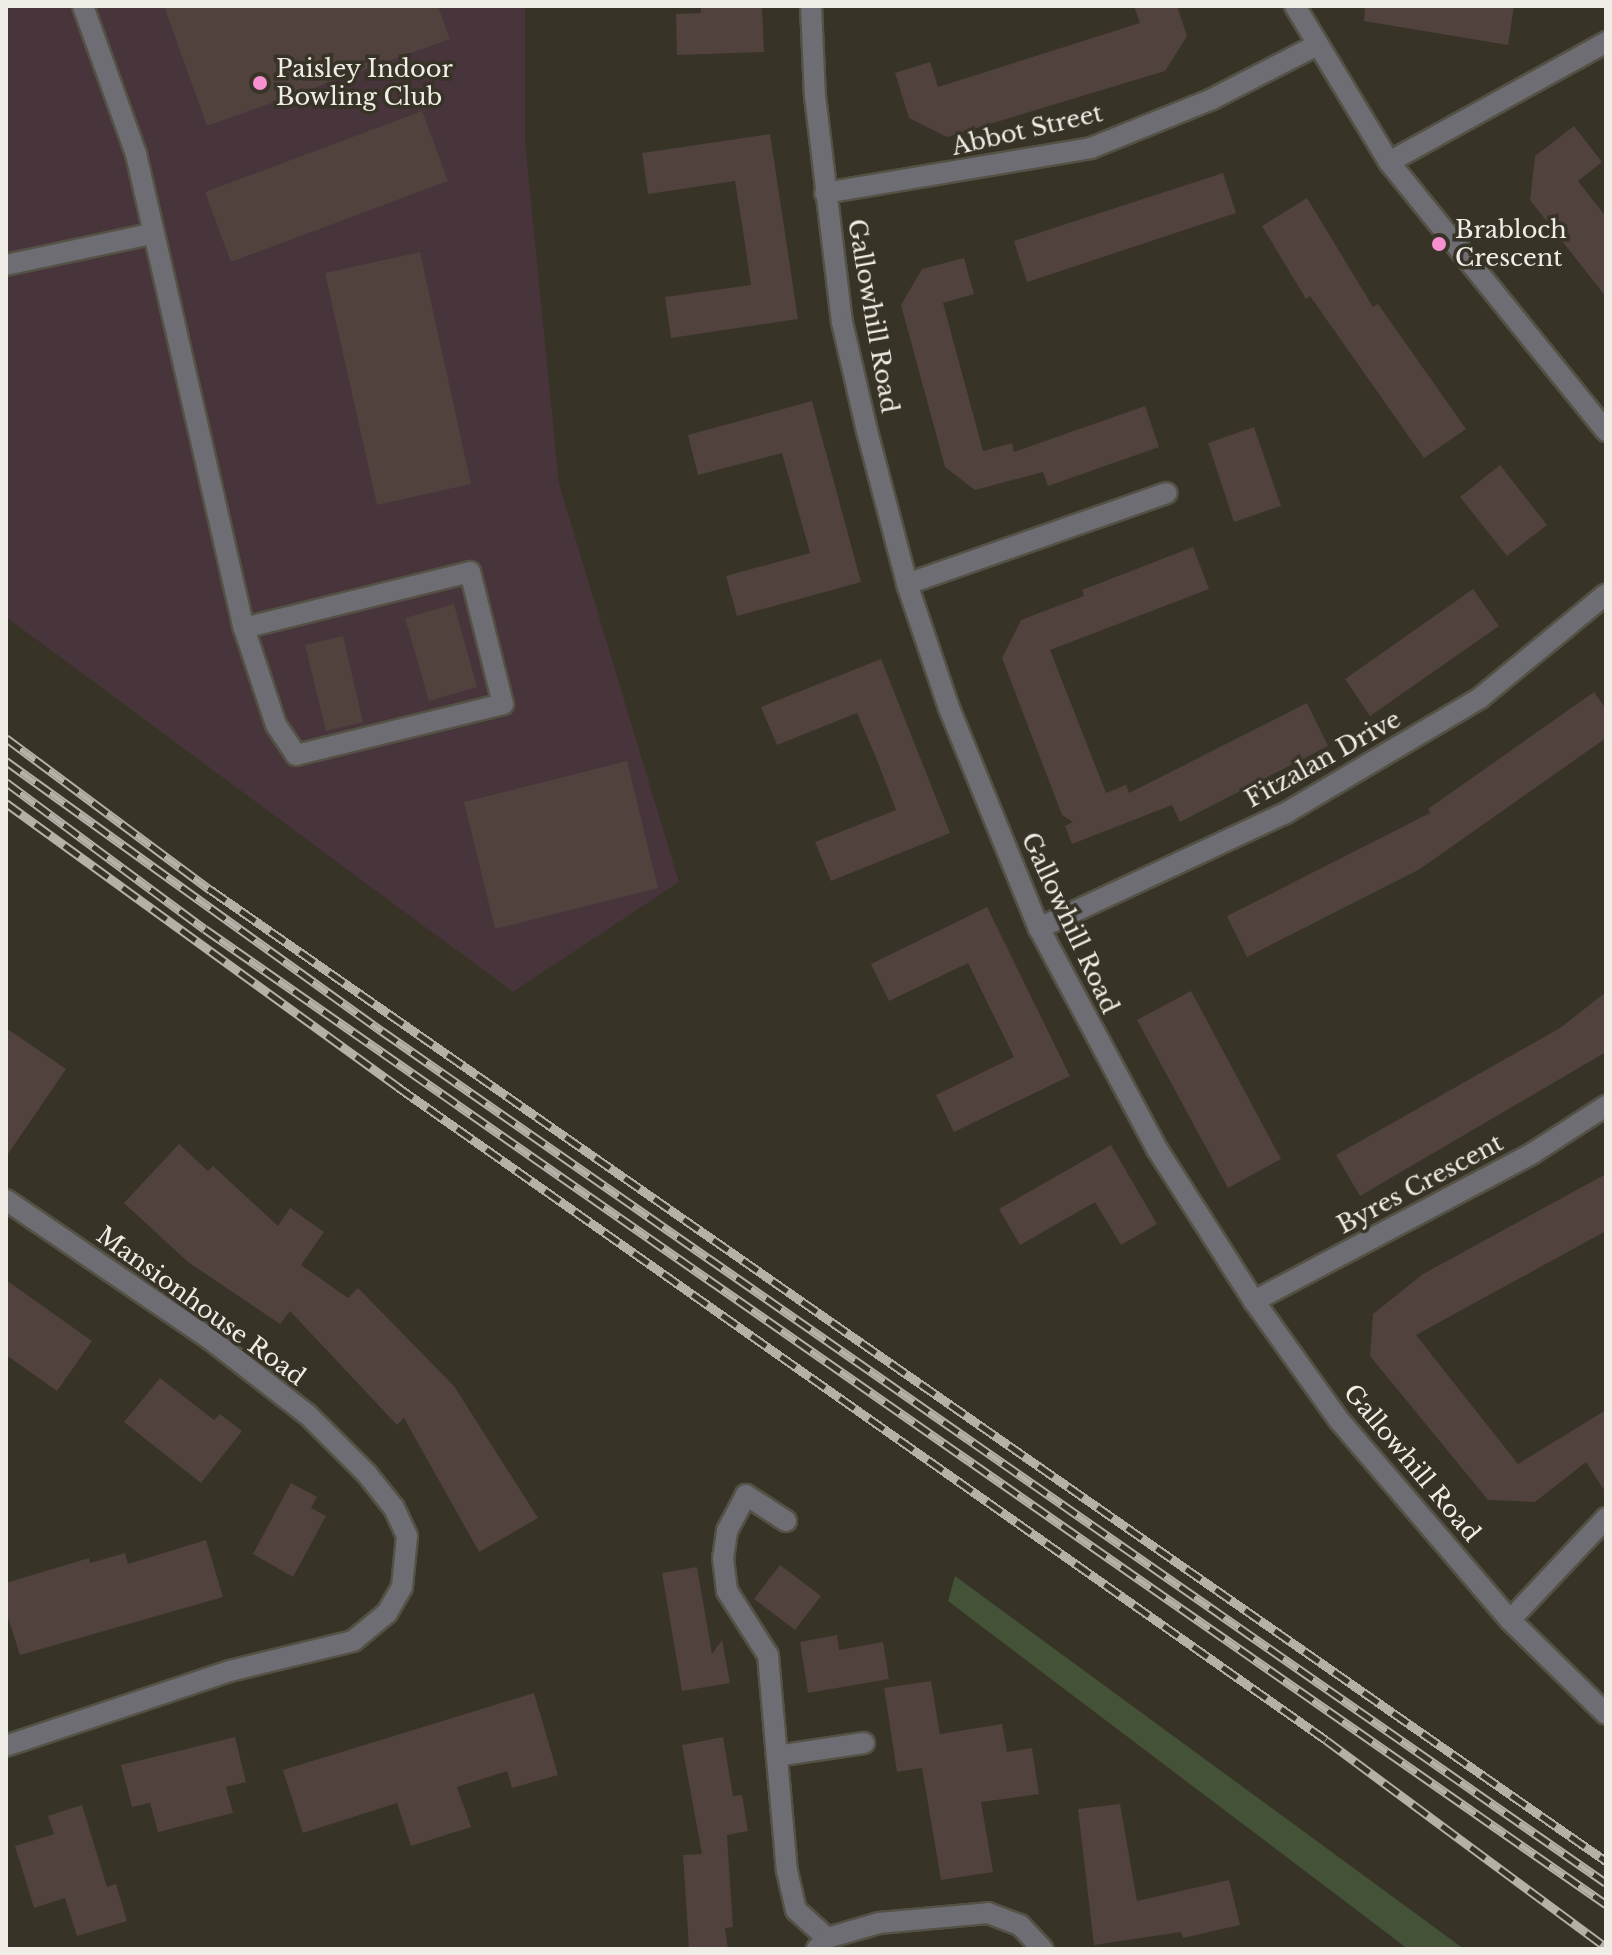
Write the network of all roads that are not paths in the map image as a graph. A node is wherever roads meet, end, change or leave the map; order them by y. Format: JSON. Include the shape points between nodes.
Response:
{"nodes":[{"id":1,"x":83,"y":6,"type":"edge"},
{"id":2,"x":811,"y":6,"type":"edge"},
{"id":3,"x":1295,"y":6,"type":"edge"},
{"id":4,"x":1606,"y":42,"type":"edge"},
{"id":5,"x":1317,"y":45,"type":"junction"},
{"id":6,"x":1389,"y":162,"type":"junction"},
{"id":7,"x":825,"y":193,"type":"junction"},
{"id":8,"x":151,"y":234,"type":"junction"},
{"id":9,"x":6,"y":265,"type":"edge"},
{"id":10,"x":1606,"y":431,"type":"edge"},
{"id":11,"x":1167,"y":493,"type":"dead end"},
{"id":12,"x":907,"y":584,"type":"junction"},
{"id":13,"x":1606,"y":594,"type":"edge"},
{"id":14,"x":244,"y":628,"type":"junction"},
{"id":15,"x":1039,"y":928,"type":"junction"},
{"id":16,"x":1606,"y":1106,"type":"edge"},
{"id":17,"x":6,"y":1200,"type":"edge"},
{"id":18,"x":1254,"y":1301,"type":"junction"},
{"id":19,"x":1606,"y":1518,"type":"edge"},
{"id":20,"x":786,"y":1521,"type":"dead end"},
{"id":21,"x":1510,"y":1620,"type":"junction"},
{"id":22,"x":1606,"y":1714,"type":"edge"},
{"id":23,"x":864,"y":1743,"type":"dead end"},
{"id":24,"x":6,"y":1746,"type":"edge"},
{"id":25,"x":777,"y":1756,"type":"junction"},
{"id":26,"x":822,"y":1944,"type":"edge"},
{"id":27,"x":1042,"y":1949,"type":"edge"}],
"edges":[{"from":1,"to":8,"type":"street","via":[[136,154]]},
{"from":2,"to":7,"type":"street","name":"Gallowhill Road"},
{"from":3,"to":5,"type":"street"},
{"from":4,"to":6,"type":"street"},
{"from":5,"to":6,"type":"street"},
{"from":5,"to":7,"type":"street","name":"Abbot Street","via":[[1212,99],[1091,148]]},
{"from":6,"to":10,"type":"street"},
{"from":7,"to":12,"type":"street","name":"Gallowhill Road","via":[[842,322]]},
{"from":8,"to":9,"type":"street"},
{"from":8,"to":14,"type":"street"},
{"from":11,"to":12,"type":"street"},
{"from":12,"to":15,"type":"street","name":"Gallowhill Road","via":[[949,708]]},
{"from":13,"to":15,"type":"street","name":"Fitzalan Drive","via":[[1480,698],[1284,814]]},
{"from":14,"to":14,"type":"street","via":[[470,572],[503,704],[296,755],[263,693]]},
{"from":15,"to":18,"type":"street","name":"Gallowhill Road","via":[[1157,1149]]},
{"from":16,"to":18,"type":"street","name":"Byres Crescent","via":[[1533,1153]]},
{"from":17,"to":24,"type":"street","name":"Mansionhouse Road","via":[[210,1339],[308,1415],[367,1474],[394,1508],[407,1536],[402,1587],[387,1613],[353,1641],[230,1671]]},
{"from":18,"to":21,"type":"street","name":"Gallowhill Road","via":[[1339,1420]]},
{"from":19,"to":21,"type":"street"},
{"from":20,"to":25,"type":"street","via":[[746,1495],[727,1531],[723,1558],[727,1591],[768,1655]]},
{"from":21,"to":22,"type":"street","name":"Gallowhill Road"},
{"from":23,"to":25,"type":"street"},
{"from":25,"to":26,"type":"street","via":[[787,1871],[796,1910]]},
{"from":26,"to":27,"type":"street","via":[[879,1923],[988,1913],[1020,1925]]}]}
